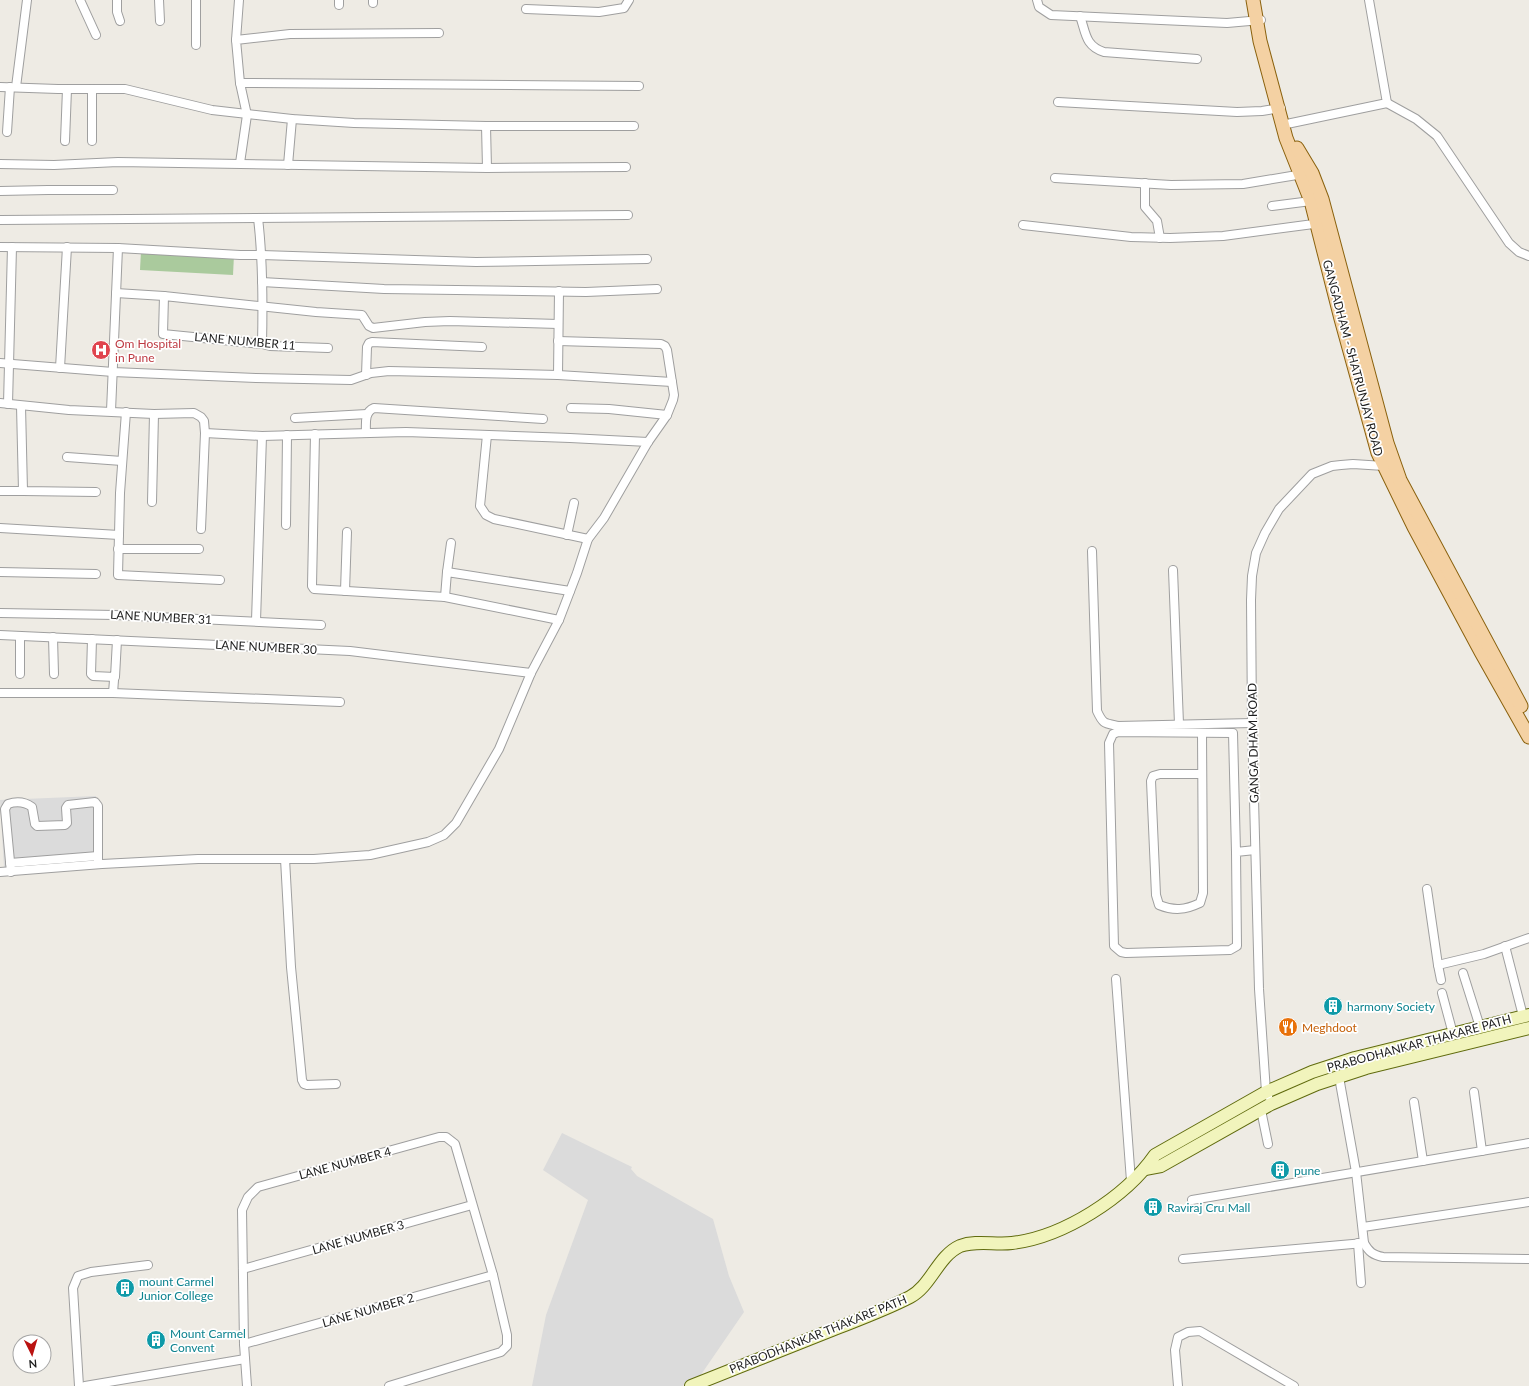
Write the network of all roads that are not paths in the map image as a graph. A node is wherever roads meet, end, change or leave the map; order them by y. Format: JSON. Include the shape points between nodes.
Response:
{"nodes":[{"id":1,"x":27,"y":0,"type":"edge"},
{"id":2,"x":80,"y":0,"type":"edge"},
{"id":3,"x":116,"y":0,"type":"edge"},
{"id":4,"x":159,"y":0,"type":"edge"},
{"id":5,"x":196,"y":0,"type":"edge"},
{"id":6,"x":239,"y":0,"type":"edge"},
{"id":7,"x":629,"y":0,"type":"edge"},
{"id":8,"x":1037,"y":0,"type":"edge"},
{"id":9,"x":1253,"y":0,"type":"edge"},
{"id":10,"x":1258,"y":0,"type":"edge"},
{"id":11,"x":1369,"y":0,"type":"edge"},
{"id":12,"x":526,"y":9,"type":"dead end"},
{"id":13,"x":1080,"y":16,"type":"junction"},
{"id":14,"x":1259,"y":20,"type":"junction"},
{"id":15,"x":120,"y":21,"type":"dead end"},
{"id":16,"x":160,"y":21,"type":"dead end"},
{"id":17,"x":439,"y":33,"type":"dead end"},
{"id":18,"x":96,"y":35,"type":"dead end"},
{"id":19,"x":236,"y":40,"type":"junction"},
{"id":20,"x":196,"y":45,"type":"dead end"},
{"id":21,"x":1198,"y":59,"type":"dead end"},
{"id":22,"x":240,"y":83,"type":"junction"},
{"id":23,"x":639,"y":86,"type":"dead end"},
{"id":24,"x":0,"y":87,"type":"edge"},
{"id":25,"x":13,"y":87,"type":"junction"},
{"id":26,"x":67,"y":89,"type":"junction"},
{"id":27,"x":92,"y":89,"type":"junction"},
{"id":28,"x":1058,"y":102,"type":"dead end"},
{"id":29,"x":1387,"y":104,"type":"junction"},
{"id":30,"x":1281,"y":108,"type":"junction"},
{"id":31,"x":247,"y":115,"type":"junction"},
{"id":32,"x":292,"y":119,"type":"junction"},
{"id":33,"x":1285,"y":124,"type":"junction"},
{"id":34,"x":486,"y":126,"type":"junction"},
{"id":35,"x":634,"y":126,"type":"dead end"},
{"id":36,"x":7,"y":132,"type":"dead end"},
{"id":37,"x":65,"y":141,"type":"dead end"},
{"id":38,"x":92,"y":141,"type":"dead end"},
{"id":39,"x":0,"y":164,"type":"edge"},
{"id":40,"x":240,"y":164,"type":"junction"},
{"id":41,"x":288,"y":165,"type":"junction"},
{"id":42,"x":487,"y":168,"type":"junction"},
{"id":43,"x":626,"y":168,"type":"dead end"},
{"id":44,"x":1306,"y":174,"type":"junction"},
{"id":45,"x":1055,"y":178,"type":"dead end"},
{"id":46,"x":1145,"y":183,"type":"junction"},
{"id":47,"x":113,"y":190,"type":"dead end"},
{"id":48,"x":0,"y":191,"type":"edge"},
{"id":49,"x":1311,"y":201,"type":"junction"},
{"id":50,"x":1272,"y":206,"type":"dead end"},
{"id":51,"x":628,"y":214,"type":"dead end"},
{"id":52,"x":258,"y":218,"type":"junction"},
{"id":53,"x":0,"y":220,"type":"edge"},
{"id":54,"x":1322,"y":222,"type":"junction"},
{"id":55,"x":1023,"y":225,"type":"dead end"},
{"id":56,"x":1160,"y":238,"type":"junction"},
{"id":57,"x":0,"y":247,"type":"edge"},
{"id":58,"x":12,"y":247,"type":"junction"},
{"id":59,"x":68,"y":247,"type":"junction"},
{"id":60,"x":118,"y":248,"type":"junction"},
{"id":61,"x":262,"y":255,"type":"junction"},
{"id":62,"x":1529,"y":256,"type":"edge"},
{"id":63,"x":647,"y":259,"type":"dead end"},
{"id":64,"x":262,"y":282,"type":"junction"},
{"id":65,"x":657,"y":289,"type":"dead end"},
{"id":66,"x":559,"y":292,"type":"junction"},
{"id":67,"x":116,"y":293,"type":"junction"},
{"id":68,"x":164,"y":296,"type":"junction"},
{"id":69,"x":263,"y":306,"type":"junction"},
{"id":70,"x":558,"y":324,"type":"junction"},
{"id":71,"x":369,"y":326,"type":"junction"},
{"id":72,"x":375,"y":334,"type":"dead end"},
{"id":73,"x":558,"y":341,"type":"junction"},
{"id":74,"x":262,"y":344,"type":"junction"},
{"id":75,"x":482,"y":347,"type":"dead end"},
{"id":76,"x":328,"y":348,"type":"dead end"},
{"id":77,"x":0,"y":363,"type":"edge"},
{"id":78,"x":10,"y":364,"type":"junction"},
{"id":79,"x":60,"y":368,"type":"junction"},
{"id":80,"x":113,"y":372,"type":"junction"},
{"id":81,"x":366,"y":374,"type":"junction"},
{"id":82,"x":558,"y":375,"type":"junction"},
{"id":83,"x":672,"y":382,"type":"junction"},
{"id":84,"x":4,"y":404,"type":"edge"},
{"id":85,"x":21,"y":406,"type":"junction"},
{"id":86,"x":571,"y":408,"type":"dead end"},
{"id":87,"x":111,"y":411,"type":"junction"},
{"id":88,"x":126,"y":412,"type":"junction"},
{"id":89,"x":154,"y":414,"type":"junction"},
{"id":90,"x":367,"y":414,"type":"junction"},
{"id":91,"x":667,"y":415,"type":"junction"},
{"id":92,"x":295,"y":418,"type":"dead end"},
{"id":93,"x":543,"y":419,"type":"dead end"},
{"id":94,"x":205,"y":433,"type":"junction"},
{"id":95,"x":366,"y":433,"type":"junction"},
{"id":96,"x":315,"y":434,"type":"junction"},
{"id":97,"x":287,"y":435,"type":"junction"},
{"id":98,"x":487,"y":435,"type":"junction"},
{"id":99,"x":262,"y":436,"type":"junction"},
{"id":100,"x":648,"y":442,"type":"junction"},
{"id":101,"x":67,"y":457,"type":"dead end"},
{"id":102,"x":122,"y":461,"type":"junction"},
{"id":103,"x":1389,"y":465,"type":"junction"},
{"id":104,"x":0,"y":491,"type":"edge"},
{"id":105,"x":23,"y":491,"type":"junction"},
{"id":106,"x":96,"y":492,"type":"dead end"},
{"id":107,"x":152,"y":502,"type":"dead end"},
{"id":108,"x":574,"y":503,"type":"dead end"},
{"id":109,"x":286,"y":525,"type":"dead end"},
{"id":110,"x":0,"y":528,"type":"edge"},
{"id":111,"x":201,"y":529,"type":"dead end"},
{"id":112,"x":347,"y":532,"type":"dead end"},
{"id":113,"x":118,"y":535,"type":"junction"},
{"id":114,"x":566,"y":535,"type":"junction"},
{"id":115,"x":588,"y":539,"type":"junction"},
{"id":116,"x":451,"y":543,"type":"dead end"},
{"id":117,"x":118,"y":549,"type":"junction"},
{"id":118,"x":199,"y":549,"type":"dead end"},
{"id":119,"x":1092,"y":551,"type":"dead end"},
{"id":120,"x":1173,"y":570,"type":"dead end"},
{"id":121,"x":0,"y":572,"type":"edge"},
{"id":122,"x":447,"y":572,"type":"junction"},
{"id":123,"x":96,"y":574,"type":"dead end"},
{"id":124,"x":220,"y":580,"type":"dead end"},
{"id":125,"x":344,"y":591,"type":"junction"},
{"id":126,"x":570,"y":591,"type":"junction"},
{"id":127,"x":445,"y":597,"type":"junction"},
{"id":128,"x":0,"y":613,"type":"edge"},
{"id":129,"x":559,"y":620,"type":"junction"},
{"id":130,"x":256,"y":621,"type":"junction"},
{"id":131,"x":321,"y":625,"type":"dead end"},
{"id":132,"x":0,"y":635,"type":"edge"},
{"id":133,"x":20,"y":636,"type":"junction"},
{"id":134,"x":53,"y":637,"type":"junction"},
{"id":135,"x":92,"y":639,"type":"junction"},
{"id":136,"x":117,"y":640,"type":"junction"},
{"id":137,"x":531,"y":673,"type":"junction"},
{"id":138,"x":20,"y":674,"type":"dead end"},
{"id":139,"x":54,"y":674,"type":"dead end"},
{"id":140,"x":114,"y":680,"type":"dead end"},
{"id":141,"x":0,"y":693,"type":"edge"},
{"id":142,"x":113,"y":693,"type":"junction"},
{"id":143,"x":340,"y":702,"type":"dead end"},
{"id":144,"x":1529,"y":719,"type":"edge"},
{"id":145,"x":1252,"y":722,"type":"junction"},
{"id":146,"x":1179,"y":724,"type":"junction"},
{"id":147,"x":1202,"y":733,"type":"junction"},
{"id":148,"x":1529,"y":737,"type":"edge"},
{"id":149,"x":1202,"y":774,"type":"junction"},
{"id":150,"x":1255,"y":850,"type":"junction"},
{"id":151,"x":1236,"y":852,"type":"junction"},
{"id":152,"x":285,"y":859,"type":"junction"},
{"id":153,"x":98,"y":860,"type":"junction"},
{"id":154,"x":11,"y":867,"type":"junction"},
{"id":155,"x":0,"y":872,"type":"edge"},
{"id":156,"x":1427,"y":889,"type":"dead end"},
{"id":157,"x":1529,"y":938,"type":"edge"},
{"id":158,"x":1505,"y":946,"type":"junction"},
{"id":159,"x":1438,"y":965,"type":"junction"},
{"id":160,"x":1463,"y":973,"type":"dead end"},
{"id":161,"x":1116,"y":979,"type":"dead end"},
{"id":162,"x":1441,"y":980,"type":"dead end"},
{"id":163,"x":1442,"y":993,"type":"dead end"},
{"id":164,"x":1526,"y":1015,"type":"edge"},
{"id":165,"x":1480,"y":1027,"type":"junction"},
{"id":166,"x":1529,"y":1028,"type":"edge"},
{"id":167,"x":1453,"y":1034,"type":"junction"},
{"id":168,"x":1339,"y":1077,"type":"junction"},
{"id":169,"x":336,"y":1084,"type":"dead end"},
{"id":170,"x":1266,"y":1092,"type":"junction"},
{"id":171,"x":1474,"y":1092,"type":"dead end"},
{"id":172,"x":1414,"y":1102,"type":"dead end"},
{"id":173,"x":1266,"y":1107,"type":"junction"},
{"id":174,"x":1529,"y":1143,"type":"edge"},
{"id":175,"x":1268,"y":1144,"type":"dead end"},
{"id":176,"x":1482,"y":1151,"type":"junction"},
{"id":177,"x":1423,"y":1161,"type":"junction"},
{"id":178,"x":1145,"y":1169,"type":"junction"},
{"id":179,"x":1356,"y":1172,"type":"junction"},
{"id":180,"x":1132,"y":1181,"type":"junction"},
{"id":181,"x":1192,"y":1200,"type":"dead end"},
{"id":182,"x":1529,"y":1202,"type":"edge"},
{"id":183,"x":472,"y":1204,"type":"junction"},
{"id":184,"x":1363,"y":1227,"type":"junction"},
{"id":185,"x":1361,"y":1243,"type":"junction"},
{"id":186,"x":1183,"y":1259,"type":"dead end"},
{"id":187,"x":1529,"y":1259,"type":"edge"},
{"id":188,"x":148,"y":1265,"type":"dead end"},
{"id":189,"x":243,"y":1269,"type":"junction"},
{"id":190,"x":493,"y":1275,"type":"junction"},
{"id":191,"x":1361,"y":1283,"type":"dead end"},
{"id":192,"x":244,"y":1344,"type":"junction"},
{"id":193,"x":245,"y":1359,"type":"junction"},
{"id":194,"x":79,"y":1386,"type":"edge"},
{"id":195,"x":85,"y":1386,"type":"edge"},
{"id":196,"x":247,"y":1386,"type":"edge"},
{"id":197,"x":389,"y":1386,"type":"edge"},
{"id":198,"x":691,"y":1386,"type":"edge"},
{"id":199,"x":1178,"y":1386,"type":"edge"},
{"id":200,"x":1294,"y":1386,"type":"edge"}],
"edges":[{"from":1,"to":25,"type":"street"},
{"from":2,"to":18,"type":"street"},
{"from":3,"to":15,"type":"street"},
{"from":4,"to":16,"type":"street"},
{"from":5,"to":20,"type":"street"},
{"from":6,"to":19,"type":"street"},
{"from":7,"to":12,"type":"street","via":[[624,8],[599,12]]},
{"from":8,"to":13,"type":"street","via":[[1039,7],[1051,15]]},
{"from":9,"to":14,"type":"main road","name":"GANGADHAM - SHATRUNJAY ROAD"},
{"from":10,"to":14,"type":"main road","name":"GANGADHAM - SHATRUNJAY ROAD"},
{"from":11,"to":29,"type":"street"},
{"from":13,"to":14,"type":"street","via":[[1221,23]]},
{"from":13,"to":21,"type":"street","via":[[1088,42],[1095,49],[1104,52]]},
{"from":14,"to":30,"type":"main road","name":"GANGADHAM - SHATRUNJAY ROAD"},
{"from":17,"to":19,"type":"street","via":[[290,34]]},
{"from":19,"to":22,"type":"street"},
{"from":22,"to":23,"type":"street"},
{"from":22,"to":31,"type":"street"},
{"from":24,"to":25,"type":"street"},
{"from":25,"to":26,"type":"street"},
{"from":25,"to":36,"type":"street"},
{"from":26,"to":27,"type":"street"},
{"from":26,"to":37,"type":"street"},
{"from":27,"to":31,"type":"street","via":[[124,89],[212,110]]},
{"from":27,"to":38,"type":"street"},
{"from":28,"to":30,"type":"street","via":[[1237,112],[1262,112]]},
{"from":29,"to":33,"type":"street"},
{"from":29,"to":62,"type":"street","via":[[1416,119],[1436,136],[1509,243],[1519,252]]},
{"from":30,"to":33,"type":"main road","name":"GANGADHAM - SHATRUNJAY ROAD"},
{"from":31,"to":32,"type":"street"},
{"from":31,"to":40,"type":"street"},
{"from":32,"to":34,"type":"street"},
{"from":32,"to":41,"type":"street"},
{"from":33,"to":44,"type":"main road","name":"GANGADHAM - SHATRUNJAY ROAD"},
{"from":34,"to":35,"type":"street"},
{"from":34,"to":42,"type":"street"},
{"from":39,"to":40,"type":"street"},
{"from":40,"to":41,"type":"street"},
{"from":41,"to":42,"type":"street"},
{"from":42,"to":43,"type":"street"},
{"from":44,"to":46,"type":"street","via":[[1244,184]]},
{"from":44,"to":49,"type":"main road","name":"GANGADHAM - SHATRUNJAY ROAD"},
{"from":44,"to":54,"type":"main road","name":"GANGADHAM - SHATRUNJAY ROAD","via":[[1322,200]]},
{"from":45,"to":46,"type":"street"},
{"from":46,"to":56,"type":"street","via":[[1145,208],[1157,221]]},
{"from":47,"to":48,"type":"street"},
{"from":49,"to":50,"type":"street"},
{"from":49,"to":54,"type":"main road","name":"GANGADHAM - SHATRUNJAY ROAD"},
{"from":51,"to":52,"type":"street"},
{"from":52,"to":53,"type":"street"},
{"from":52,"to":61,"type":"street"},
{"from":54,"to":56,"type":"street","via":[[1223,236]]},
{"from":54,"to":103,"type":"main road","name":"GANGADHAM - SHATRUNJAY ROAD","via":[[1347,318],[1380,418]]},
{"from":55,"to":56,"type":"street"},
{"from":57,"to":58,"type":"street"},
{"from":58,"to":59,"type":"street"},
{"from":58,"to":78,"type":"street"},
{"from":59,"to":60,"type":"street"},
{"from":59,"to":79,"type":"street"},
{"from":60,"to":61,"type":"street"},
{"from":60,"to":67,"type":"street"},
{"from":61,"to":63,"type":"street","via":[[476,262]]},
{"from":61,"to":64,"type":"street"},
{"from":64,"to":66,"type":"street","via":[[384,290]]},
{"from":64,"to":69,"type":"street"},
{"from":65,"to":66,"type":"street"},
{"from":66,"to":70,"type":"street"},
{"from":67,"to":68,"type":"street"},
{"from":67,"to":80,"type":"street"},
{"from":68,"to":69,"type":"street"},
{"from":68,"to":74,"type":"street","name":"LANE NUMBER 11","via":[[163,334]]},
{"from":69,"to":71,"type":"street","via":[[362,315]]},
{"from":69,"to":74,"type":"street"},
{"from":70,"to":71,"type":"street","via":[[450,321],[373,328]]},
{"from":70,"to":73,"type":"street"},
{"from":71,"to":72,"type":"street"},
{"from":73,"to":82,"type":"street"},
{"from":73,"to":83,"type":"street","via":[[661,344],[667,350]]},
{"from":74,"to":76,"type":"street","name":"LANE NUMBER 11"},
{"from":75,"to":81,"type":"street","via":[[372,342],[368,347]]},
{"from":77,"to":78,"type":"street"},
{"from":78,"to":79,"type":"street"},
{"from":78,"to":84,"type":"street"},
{"from":79,"to":80,"type":"street"},
{"from":80,"to":81,"type":"street","via":[[351,380]]},
{"from":80,"to":87,"type":"street"},
{"from":81,"to":82,"type":"street","via":[[389,371]]},
{"from":82,"to":83,"type":"street"},
{"from":83,"to":91,"type":"street","via":[[673,400]]},
{"from":84,"to":85,"type":"street"},
{"from":85,"to":87,"type":"street"},
{"from":85,"to":105,"type":"street"},
{"from":86,"to":91,"type":"street"},
{"from":87,"to":88,"type":"street"},
{"from":88,"to":89,"type":"street"},
{"from":88,"to":102,"type":"street"},
{"from":89,"to":94,"type":"street","via":[[194,413],[204,421]]},
{"from":89,"to":107,"type":"street"},
{"from":90,"to":92,"type":"street"},
{"from":90,"to":93,"type":"street","via":[[370,410],[381,408]]},
{"from":90,"to":95,"type":"street"},
{"from":91,"to":100,"type":"street"},
{"from":94,"to":99,"type":"street"},
{"from":94,"to":111,"type":"street"},
{"from":95,"to":96,"type":"street"},
{"from":95,"to":98,"type":"street"},
{"from":96,"to":97,"type":"street"},
{"from":96,"to":125,"type":"street","via":[[312,586],[314,589]]},
{"from":97,"to":99,"type":"street"},
{"from":97,"to":109,"type":"street"},
{"from":98,"to":100,"type":"street"},
{"from":98,"to":114,"type":"street","via":[[480,506],[486,515]]},
{"from":99,"to":130,"type":"street"},
{"from":100,"to":115,"type":"street","via":[[604,518]]},
{"from":101,"to":102,"type":"street"},
{"from":102,"to":113,"type":"street"},
{"from":103,"to":144,"type":"main road","name":"GANGADHAM - SHATRUNJAY ROAD","via":[[1400,480]]},
{"from":103,"to":145,"type":"street","name":"GANGA DHAM ROAD","via":[[1332,466],[1312,474],[1279,509],[1265,533],[1256,553],[1252,576]]},
{"from":103,"to":148,"type":"main road","name":"GANGADHAM - SHATRUNJAY ROAD","via":[[1414,528]]},
{"from":104,"to":105,"type":"street"},
{"from":105,"to":106,"type":"street"},
{"from":108,"to":114,"type":"street"},
{"from":110,"to":113,"type":"street"},
{"from":112,"to":125,"type":"street"},
{"from":113,"to":117,"type":"street"},
{"from":114,"to":115,"type":"street"},
{"from":115,"to":126,"type":"street"},
{"from":116,"to":122,"type":"street"},
{"from":117,"to":118,"type":"street"},
{"from":117,"to":124,"type":"street","via":[[118,575]]},
{"from":119,"to":146,"type":"street","via":[[1098,712],[1102,721],[1118,726]]},
{"from":120,"to":146,"type":"street"},
{"from":121,"to":123,"type":"street"},
{"from":122,"to":126,"type":"street"},
{"from":122,"to":127,"type":"street"},
{"from":125,"to":127,"type":"street"},
{"from":126,"to":129,"type":"street"},
{"from":127,"to":129,"type":"street"},
{"from":128,"to":130,"type":"street","name":"LANE NUMBER 31"},
{"from":129,"to":137,"type":"street"},
{"from":130,"to":131,"type":"street","name":"LANE NUMBER 31"},
{"from":132,"to":133,"type":"street","name":"LANE NUMBER 30"},
{"from":133,"to":134,"type":"street","name":"LANE NUMBER 30"},
{"from":133,"to":138,"type":"street"},
{"from":134,"to":135,"type":"street","name":"LANE NUMBER 30"},
{"from":134,"to":139,"type":"street"},
{"from":135,"to":136,"type":"street","name":"LANE NUMBER 30"},
{"from":135,"to":136,"type":"street","via":[[93,676],[115,676]]},
{"from":136,"to":137,"type":"street","name":"LANE NUMBER 30","via":[[350,651]]},
{"from":137,"to":152,"type":"street","via":[[485,775],[456,823],[444,835],[428,842],[370,855]]},
{"from":140,"to":142,"type":"street"},
{"from":141,"to":142,"type":"street"},
{"from":142,"to":143,"type":"street"},
{"from":145,"to":146,"type":"street"},
{"from":145,"to":150,"type":"street","name":"GANGA DHAM ROAD"},
{"from":147,"to":149,"type":"street"},
{"from":147,"to":151,"type":"street","via":[[1233,733]]},
{"from":147,"to":151,"type":"street","via":[[1118,732],[1113,734],[1109,743],[1114,946],[1126,953],[1230,950],[1237,946]]},
{"from":149,"to":149,"type":"street","via":[[1203,893],[1200,903],[1188,908],[1169,909],[1159,905],[1156,896],[1151,781],[1153,776],[1160,774]]},
{"from":150,"to":151,"type":"street"},
{"from":150,"to":170,"type":"street","name":"GANGA DHAM ROAD","via":[[1259,989]]},
{"from":152,"to":153,"type":"street"},
{"from":152,"to":169,"type":"street","via":[[291,967],[302,1080],[307,1085]]},
{"from":153,"to":154,"type":"street"},
{"from":153,"to":154,"type":"street","via":[[98,806],[95,802],[68,805],[65,825],[37,826],[32,807],[21,802],[13,802],[8,804],[6,809]]},
{"from":154,"to":155,"type":"street"},
{"from":156,"to":159,"type":"street"},
{"from":157,"to":158,"type":"street"},
{"from":158,"to":159,"type":"street"},
{"from":158,"to":164,"type":"street"},
{"from":159,"to":162,"type":"street"},
{"from":160,"to":165,"type":"street"},
{"from":161,"to":180,"type":"street"},
{"from":163,"to":167,"type":"street"},
{"from":164,"to":165,"type":"main road","name":"PRABODHANKAR THAKARE PATH"},
{"from":165,"to":167,"type":"main road","name":"PRABODHANKAR THAKARE PATH"},
{"from":166,"to":168,"type":"main road","name":"PRABODHANKAR THAKARE PATH"},
{"from":167,"to":170,"type":"main road","name":"PRABODHANKAR THAKARE PATH","via":[[1355,1058],[1312,1072]]},
{"from":168,"to":173,"type":"main road","name":"PRABODHANKAR THAKARE PATH"},
{"from":168,"to":179,"type":"street"},
{"from":170,"to":173,"type":"street","name":"GANGA DHAM ROAD"},
{"from":170,"to":178,"type":"main road","name":"PRABODHANKAR THAKARE PATH","via":[[1155,1155]]},
{"from":171,"to":176,"type":"street"},
{"from":172,"to":177,"type":"street"},
{"from":173,"to":175,"type":"street","name":"GANGA DHAM ROAD"},
{"from":173,"to":178,"type":"main road","name":"PRABODHANKAR THAKARE PATH","via":[[1161,1166]]},
{"from":174,"to":176,"type":"street"},
{"from":176,"to":177,"type":"street"},
{"from":177,"to":179,"type":"street"},
{"from":178,"to":180,"type":"main road","name":"PRABODHANKAR THAKARE PATH"},
{"from":179,"to":181,"type":"street"},
{"from":179,"to":184,"type":"street"},
{"from":180,"to":198,"type":"main road","name":"PRABODHANKAR THAKARE PATH","via":[[1107,1202],[1052,1233],[1011,1243],[960,1246],[946,1257],[911,1297]]},
{"from":182,"to":184,"type":"street"},
{"from":183,"to":189,"type":"street","name":"LANE NUMBER 3"},
{"from":183,"to":189,"type":"street","name":"LANE NUMBER 4","via":[[455,1144],[439,1137],[258,1187],[248,1197],[242,1210]]},
{"from":183,"to":190,"type":"street"},
{"from":184,"to":185,"type":"street"},
{"from":185,"to":186,"type":"street"},
{"from":185,"to":187,"type":"street","via":[[1368,1251],[1383,1256]]},
{"from":185,"to":191,"type":"street"},
{"from":188,"to":194,"type":"street","via":[[78,1276],[73,1288]]},
{"from":189,"to":192,"type":"street"},
{"from":190,"to":192,"type":"street","name":"LANE NUMBER 2"},
{"from":190,"to":197,"type":"street","via":[[507,1335],[507,1346],[501,1352]]},
{"from":192,"to":193,"type":"street"},
{"from":193,"to":195,"type":"street"},
{"from":193,"to":196,"type":"street"},
{"from":199,"to":200,"type":"street","via":[[1175,1350],[1178,1337],[1188,1332],[1200,1331]]}]}
